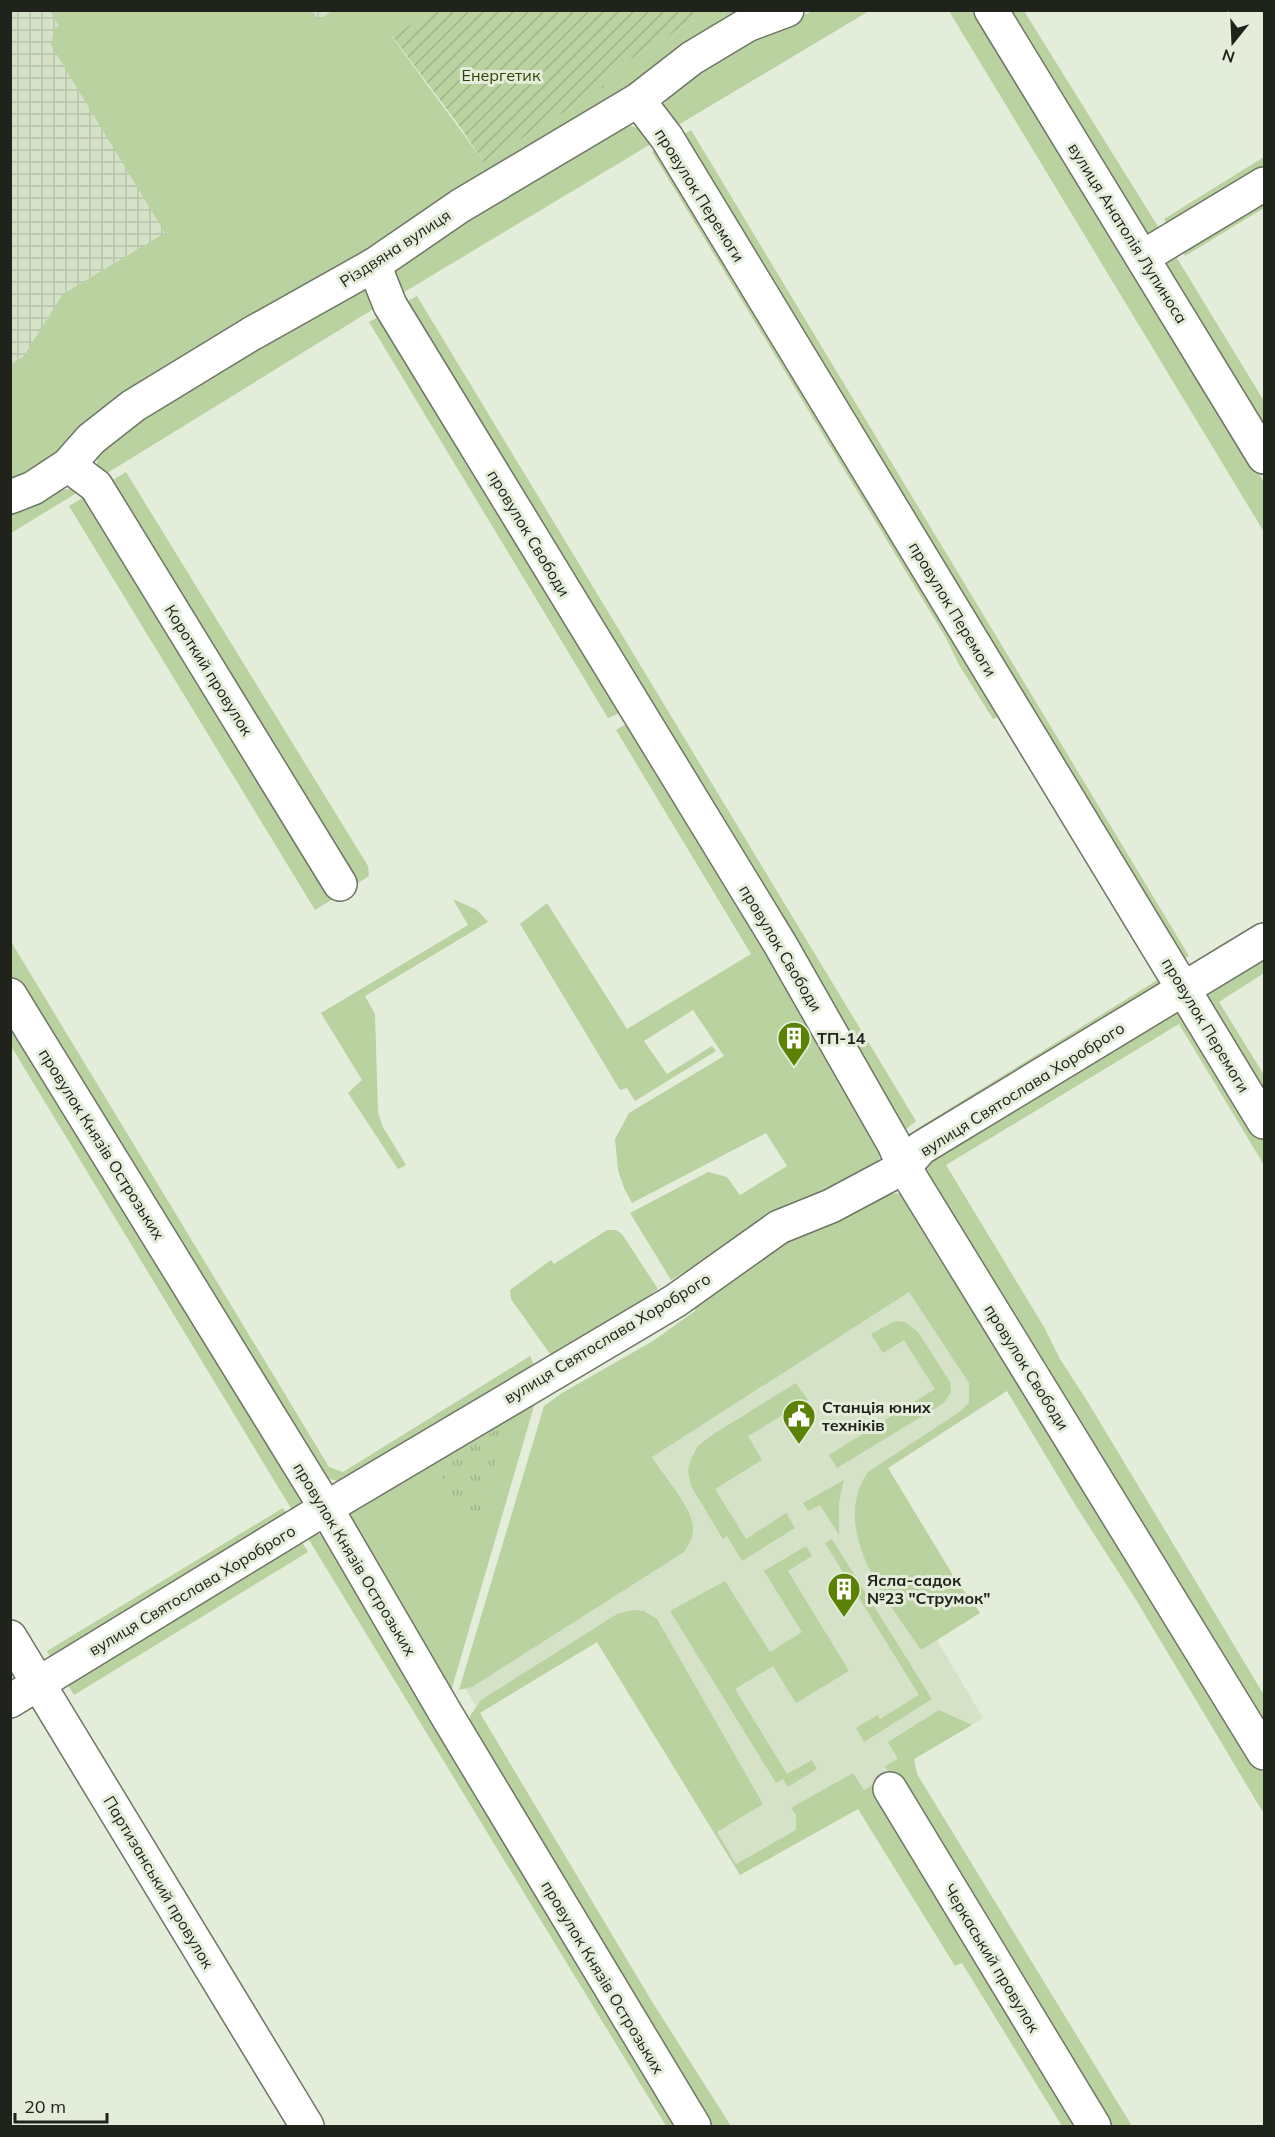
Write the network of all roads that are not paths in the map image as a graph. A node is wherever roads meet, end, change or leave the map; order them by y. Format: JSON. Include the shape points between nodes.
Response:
{"nodes":[{"id":1,"x":787,"y":10,"type":"edge"},
{"id":2,"x":991,"y":10,"type":"edge"},
{"id":3,"x":638,"y":100,"type":"junction"},
{"id":4,"x":1264,"y":184,"type":"edge"},
{"id":5,"x":1143,"y":257,"type":"junction"},
{"id":6,"x":374,"y":265,"type":"junction"},
{"id":7,"x":1264,"y":457,"type":"edge"},
{"id":8,"x":68,"y":465,"type":"junction"},
{"id":9,"x":10,"y":497,"type":"edge"},
{"id":10,"x":340,"y":884,"type":"dead end"},
{"id":11,"x":1264,"y":940,"type":"edge"},
{"id":12,"x":1185,"y":990,"type":"junction"},
{"id":13,"x":10,"y":995,"type":"edge"},
{"id":14,"x":1264,"y":1122,"type":"edge"},
{"id":15,"x":904,"y":1167,"type":"junction"},
{"id":16,"x":326,"y":1508,"type":"junction"},
{"id":17,"x":10,"y":1637,"type":"edge"},
{"id":18,"x":38,"y":1684,"type":"junction"},
{"id":19,"x":10,"y":1701,"type":"edge"},
{"id":20,"x":1264,"y":1753,"type":"edge"},
{"id":21,"x":890,"y":1789,"type":"dead end"},
{"id":22,"x":307,"y":2127,"type":"edge"},
{"id":23,"x":694,"y":2127,"type":"edge"},
{"id":24,"x":1094,"y":2127,"type":"edge"}],
"edges":[{"from":1,"to":3,"type":"street","name":"Різдвяна вулиця","via":[[747,25],[710,47]]},
{"from":2,"to":5,"type":"street","name":"вулиця Анатолія Лупиноса"},
{"from":3,"to":6,"type":"street","name":"Різдвяна вулиця","via":[[460,206]]},
{"from":3,"to":12,"type":"street","name":"провулок Перемоги","via":[[679,158]]},
{"from":4,"to":5,"type":"street"},
{"from":5,"to":7,"type":"street","name":"вулиця Анатолія Лупиноса"},
{"from":6,"to":8,"type":"street","name":"Різдвяна вулиця","via":[[133,406],[91,439]]},
{"from":6,"to":15,"type":"street","name":"провулок Свободи","via":[[390,305],[780,944]]},
{"from":8,"to":9,"type":"street","name":"Різдвяна вулиця","via":[[33,488]]},
{"from":8,"to":10,"type":"street","name":"Короткий провулок","via":[[96,486]]},
{"from":11,"to":12,"type":"street","name":"вулиця Святослава Хороброго"},
{"from":12,"to":14,"type":"street","name":"провулок Перемоги"},
{"from":12,"to":15,"type":"street","name":"вулиця Святослава Хороброго","via":[[921,1148]]},
{"from":13,"to":16,"type":"street","name":"провулок Князів Острозьких"},
{"from":15,"to":16,"type":"street","name":"вулиця Святослава Хороброго","via":[[831,1206],[779,1227],[675,1301]]},
{"from":15,"to":20,"type":"street","name":"провулок Свободи"},
{"from":16,"to":18,"type":"street","name":"вулиця Святослава Хороброго"},
{"from":16,"to":23,"type":"street","name":"провулок Князів Острозьких"},
{"from":17,"to":18,"type":"street","name":"Партизанський провулок"},
{"from":18,"to":19,"type":"street","name":"вулиця Святослава Хороброго"},
{"from":18,"to":22,"type":"street","name":"Партизанський провулок"},
{"from":21,"to":24,"type":"street","name":"Черкаський провулок"}]}
